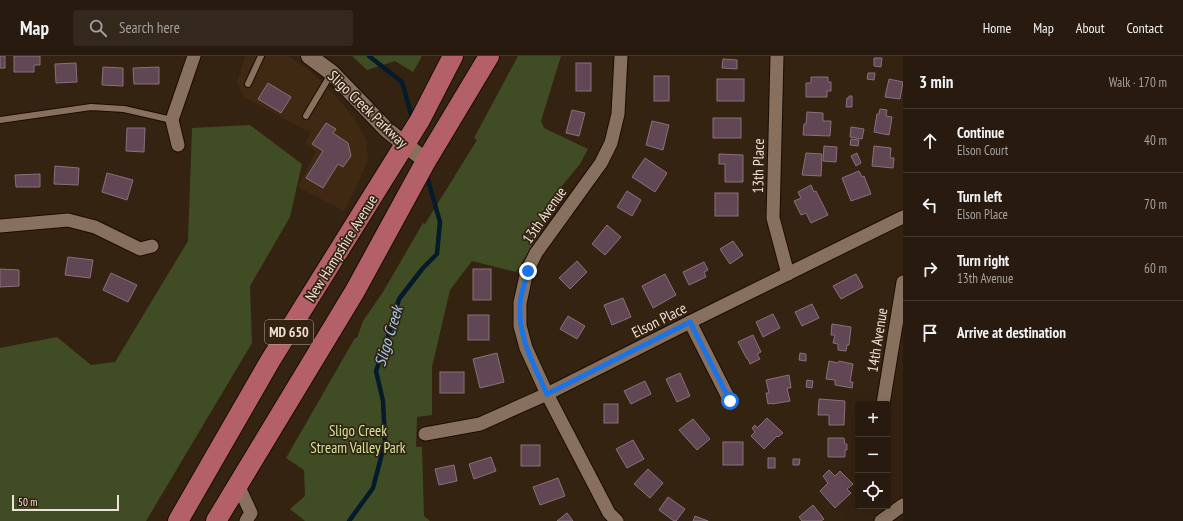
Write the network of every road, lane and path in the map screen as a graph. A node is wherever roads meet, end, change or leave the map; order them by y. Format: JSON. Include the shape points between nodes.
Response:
{"nodes":[{"id":1,"x":194,"y":56,"type":"edge"},
{"id":2,"x":261,"y":56,"type":"edge"},
{"id":3,"x":309,"y":56,"type":"edge"},
{"id":4,"x":489,"y":56,"type":"edge"},
{"id":5,"x":621,"y":56,"type":"edge"},
{"id":6,"x":777,"y":56,"type":"edge"},
{"id":7,"x":449,"y":63,"type":"edge"},
{"id":8,"x":332,"y":73,"type":"junction"},
{"id":9,"x":248,"y":84,"type":"dead end"},
{"id":10,"x":306,"y":116,"type":"dead end"},
{"id":11,"x":0,"y":120,"type":"edge"},
{"id":12,"x":172,"y":120,"type":"junction"},
{"id":13,"x":178,"y":145,"type":"dead end"},
{"id":14,"x":405,"y":145,"type":"junction"},
{"id":15,"x":422,"y":169,"type":"junction"},
{"id":16,"x":903,"y":217,"type":"edge"},
{"id":17,"x":0,"y":226,"type":"edge"},
{"id":18,"x":152,"y":246,"type":"dead end"},
{"id":19,"x":788,"y":274,"type":"junction"},
{"id":20,"x":903,"y":282,"type":"edge"},
{"id":21,"x":690,"y":322,"type":"junction"},
{"id":22,"x":547,"y":394,"type":"junction"},
{"id":23,"x":730,"y":401,"type":"dead end"},
{"id":24,"x":883,"y":401,"type":"edge"},
{"id":25,"x":425,"y":434,"type":"dead end"},
{"id":26,"x":238,"y":485,"type":"junction"},
{"id":27,"x":903,"y":505,"type":"edge"},
{"id":28,"x":886,"y":512,"type":"edge"},
{"id":29,"x":178,"y":521,"type":"edge"},
{"id":30,"x":216,"y":521,"type":"edge"},
{"id":31,"x":246,"y":521,"type":"edge"},
{"id":32,"x":617,"y":521,"type":"edge"}],
"edges":[{"from":1,"to":12,"type":"street"},
{"from":2,"to":9,"type":"lane"},
{"from":3,"to":8,"type":"street","name":"Sligo Creek Parkway"},
{"from":4,"to":15,"type":"main road","name":"New Hampshire Avenue","number":"MD 650"},
{"from":5,"to":22,"type":"street","name":"13th Avenue","via":[[618,114],[611,142],[601,163],[536,253],[528,271],[520,303],[520,326],[526,348]]},
{"from":6,"to":19,"type":"street","name":"13th Place","via":[[773,218]]},
{"from":7,"to":14,"type":"main road","name":"New Hampshire Avenue","number":"MD 650"},
{"from":8,"to":10,"type":"lane"},
{"from":8,"to":14,"type":"street","name":"Sligo Creek Parkway"},
{"from":11,"to":12,"type":"lane","via":[[91,107],[124,109]]},
{"from":12,"to":13,"type":"street"},
{"from":14,"to":15,"type":"street","name":"Sligo Creek Parkway"},
{"from":14,"to":29,"type":"main road","name":"New Hampshire Avenue","number":"MD 650","via":[[270,362]]},
{"from":15,"to":26,"type":"main road","name":"New Hampshire Avenue","number":"MD 650","via":[[355,291]]},
{"from":16,"to":19,"type":"street","name":"Elson Place"},
{"from":17,"to":18,"type":"street","via":[[68,220],[95,227],[140,249]]},
{"from":19,"to":21,"type":"street","name":"Elson Place"},
{"from":20,"to":24,"type":"street","name":"14th Avenue"},
{"from":21,"to":22,"type":"street","name":"Elson Place"},
{"from":21,"to":23,"type":"street"},
{"from":22,"to":25,"type":"street","name":"Elson Place","via":[[480,424]]},
{"from":22,"to":32,"type":"street","name":"13th Avenue","via":[[609,513]]},
{"from":26,"to":30,"type":"main road","name":"New Hampshire Avenue","number":"MD 650"},
{"from":26,"to":31,"type":"street","via":[[252,513]]},
{"from":27,"to":28,"type":"street"}]}
